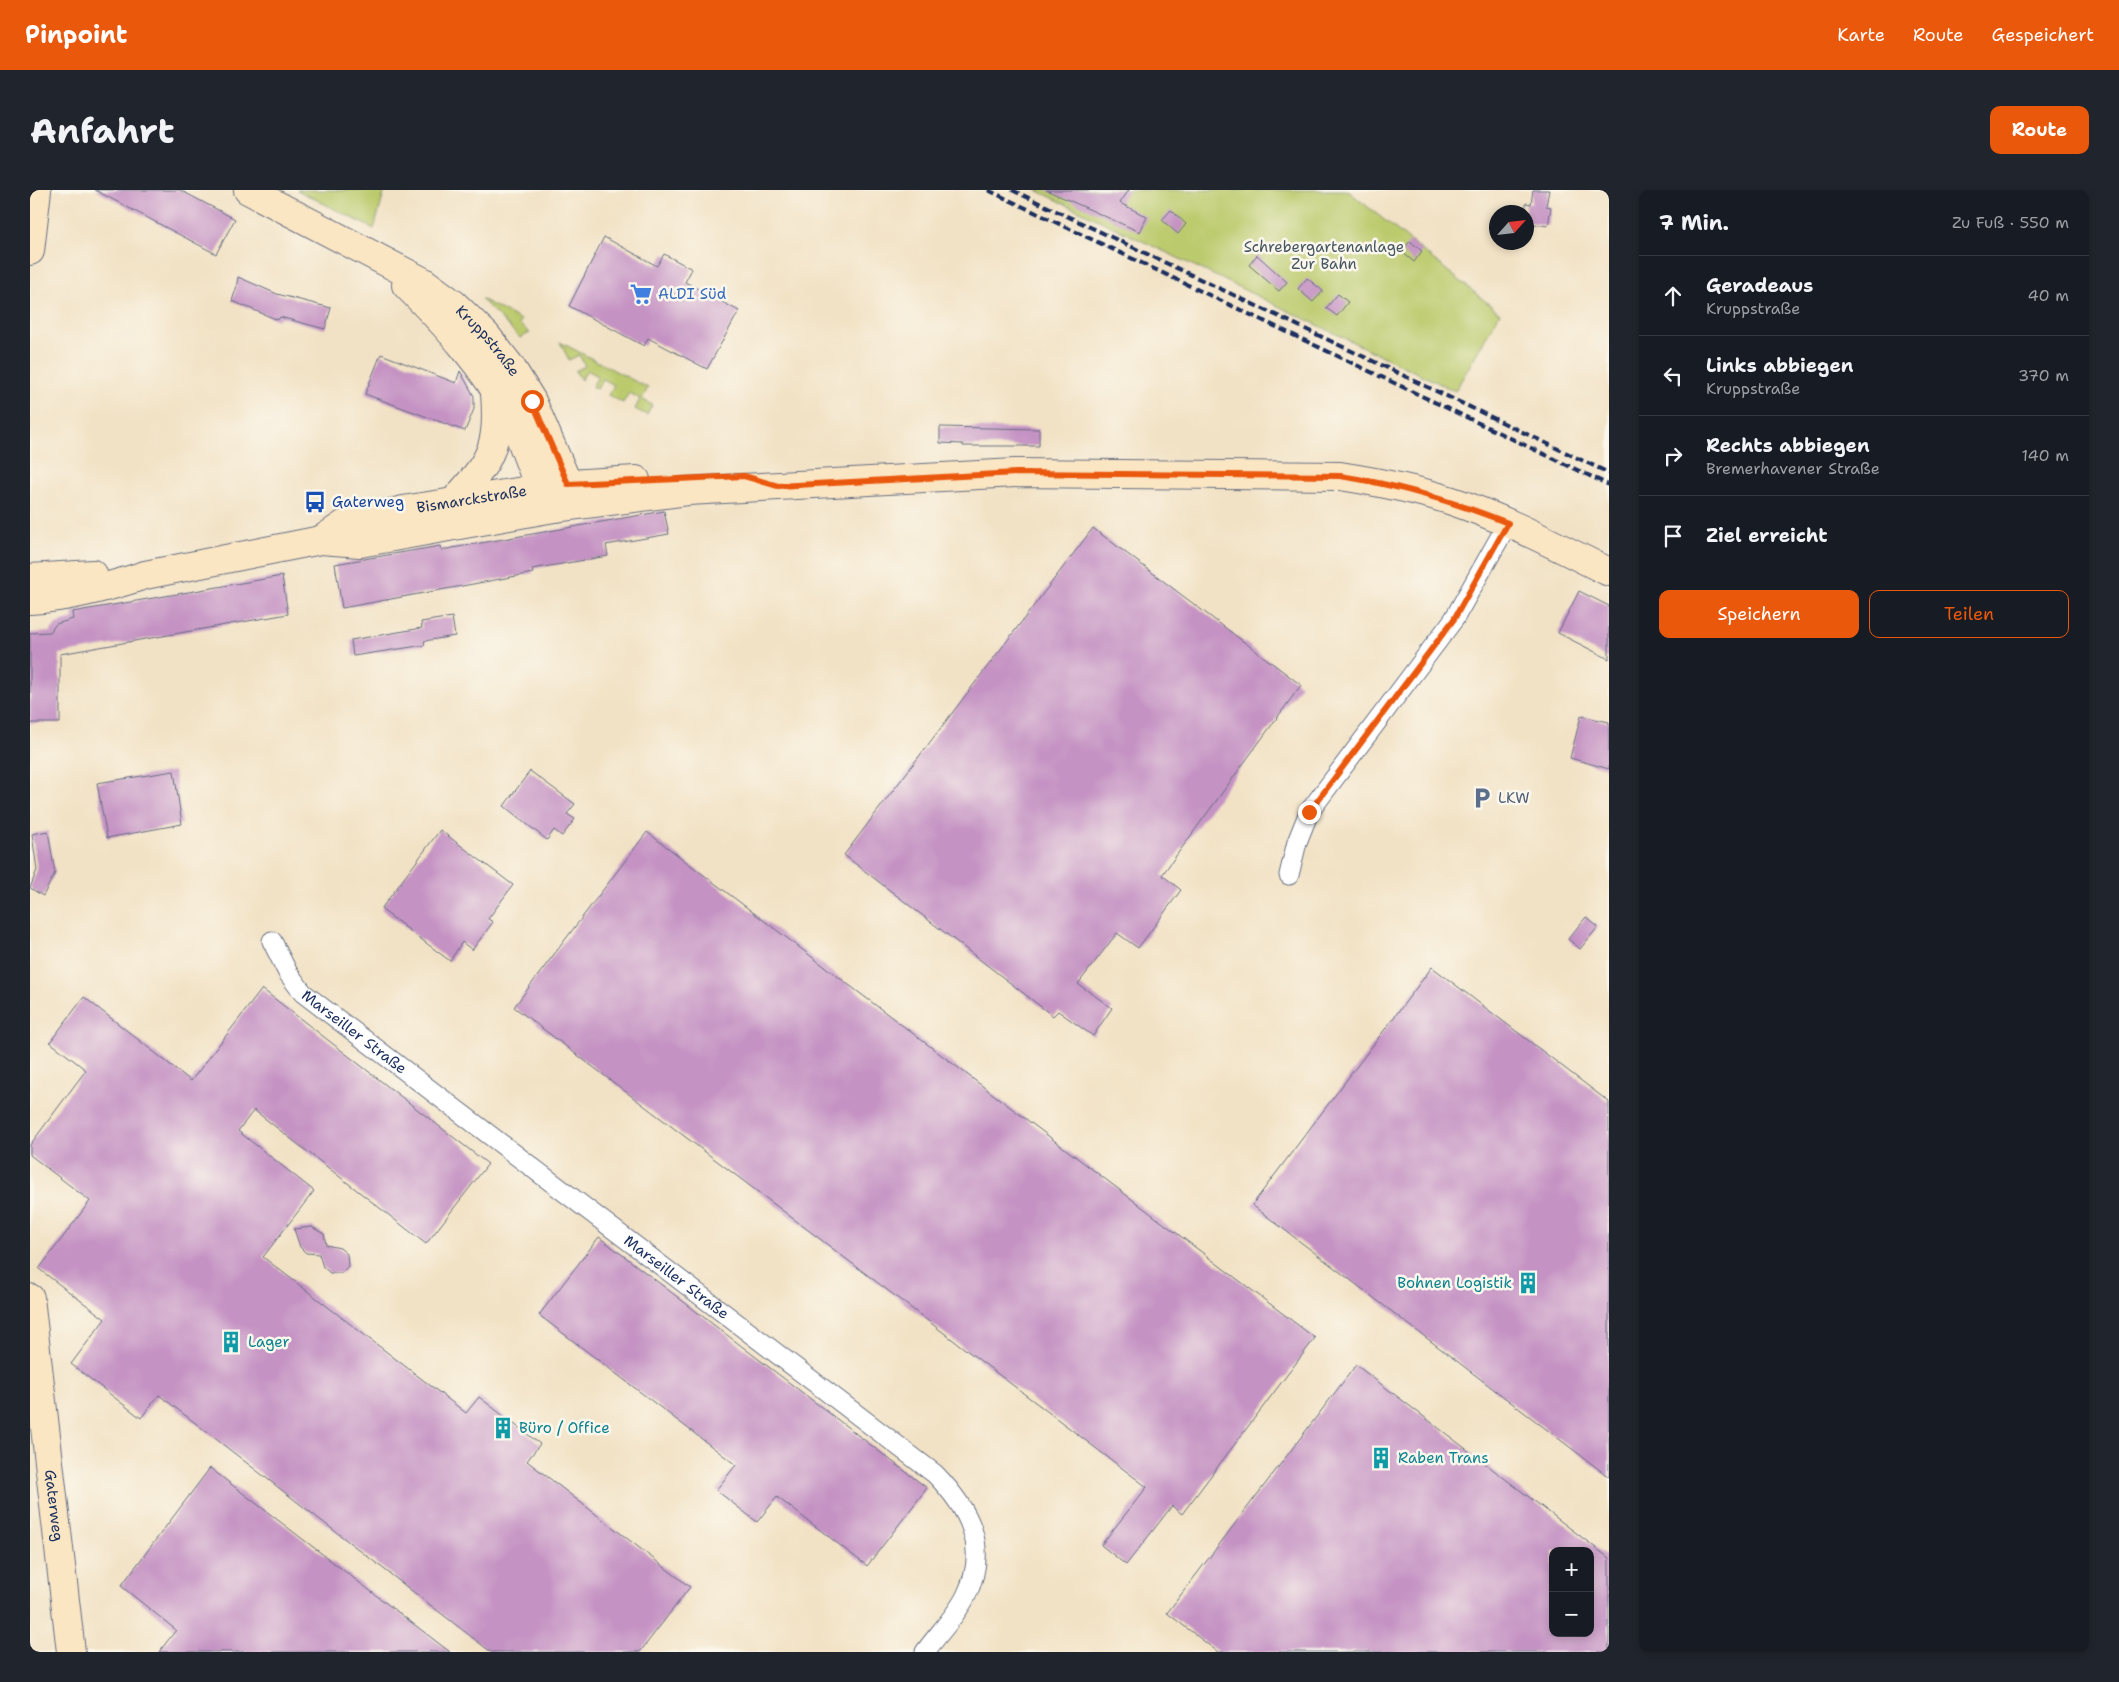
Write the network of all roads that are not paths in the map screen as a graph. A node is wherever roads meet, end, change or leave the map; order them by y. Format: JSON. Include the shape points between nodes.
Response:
{"nodes":[{"id":1,"x":37,"y":190,"type":"edge"},
{"id":2,"x":248,"y":190,"type":"edge"},
{"id":3,"x":30,"y":251,"type":"edge"},
{"id":4,"x":382,"y":261,"type":"junction"},
{"id":5,"x":494,"y":387,"type":"junction"},
{"id":6,"x":555,"y":497,"type":"junction"},
{"id":7,"x":455,"y":500,"type":"junction"},
{"id":8,"x":1508,"y":523,"type":"junction"},
{"id":9,"x":321,"y":540,"type":"junction"},
{"id":10,"x":1609,"y":572,"type":"edge"},
{"id":11,"x":145,"y":575,"type":"junction"},
{"id":12,"x":30,"y":578,"type":"edge"},
{"id":13,"x":30,"y":600,"type":"edge"},
{"id":14,"x":1289,"y":875,"type":"dead end"},
{"id":15,"x":272,"y":941,"type":"dead end"},
{"id":16,"x":30,"y":1298,"type":"edge"},
{"id":17,"x":72,"y":1652,"type":"edge"},
{"id":18,"x":925,"y":1652,"type":"edge"}],
"edges":[{"from":1,"to":3,"type":"street"},
{"from":2,"to":4,"type":"street","name":"Kruppstraße"},
{"from":4,"to":5,"type":"street","name":"Kruppstraße","via":[[458,339]]},
{"from":4,"to":6,"type":"street","name":"Kruppstraße","via":[[440,293],[486,335],[511,367],[532,401]]},
{"from":5,"to":6,"type":"street","name":"Kruppstraße"},
{"from":5,"to":7,"type":"street","name":"Kruppstraße","via":[[496,431],[492,453],[482,471]]},
{"from":6,"to":7,"type":"street","name":"Bismarckstraße"},
{"from":6,"to":8,"type":"street","via":[[744,476],[778,486],[1016,473],[1340,476],[1387,483],[1452,501]]},
{"from":6,"to":9,"type":"street","name":"Bismarckstraße","via":[[360,543]]},
{"from":7,"to":9,"type":"street","name":"Bismarckstraße","via":[[345,524]]},
{"from":8,"to":10,"type":"street"},
{"from":8,"to":14,"type":"street","via":[[1454,619],[1309,812],[1296,842]]},
{"from":9,"to":11,"type":"street","name":"Bismarckstraße"},
{"from":11,"to":12,"type":"street","name":"Bismarckstraße","via":[[118,572]]},
{"from":11,"to":13,"type":"street","name":"Bismarckstraße","via":[[119,584]]},
{"from":15,"to":18,"type":"street","name":"Marseiller Straße","via":[[288,973],[304,993],[935,1474],[954,1494],[968,1516],[975,1536],[974,1574],[966,1597]]},
{"from":16,"to":17,"type":"street","name":"Gaterweg"}]}
